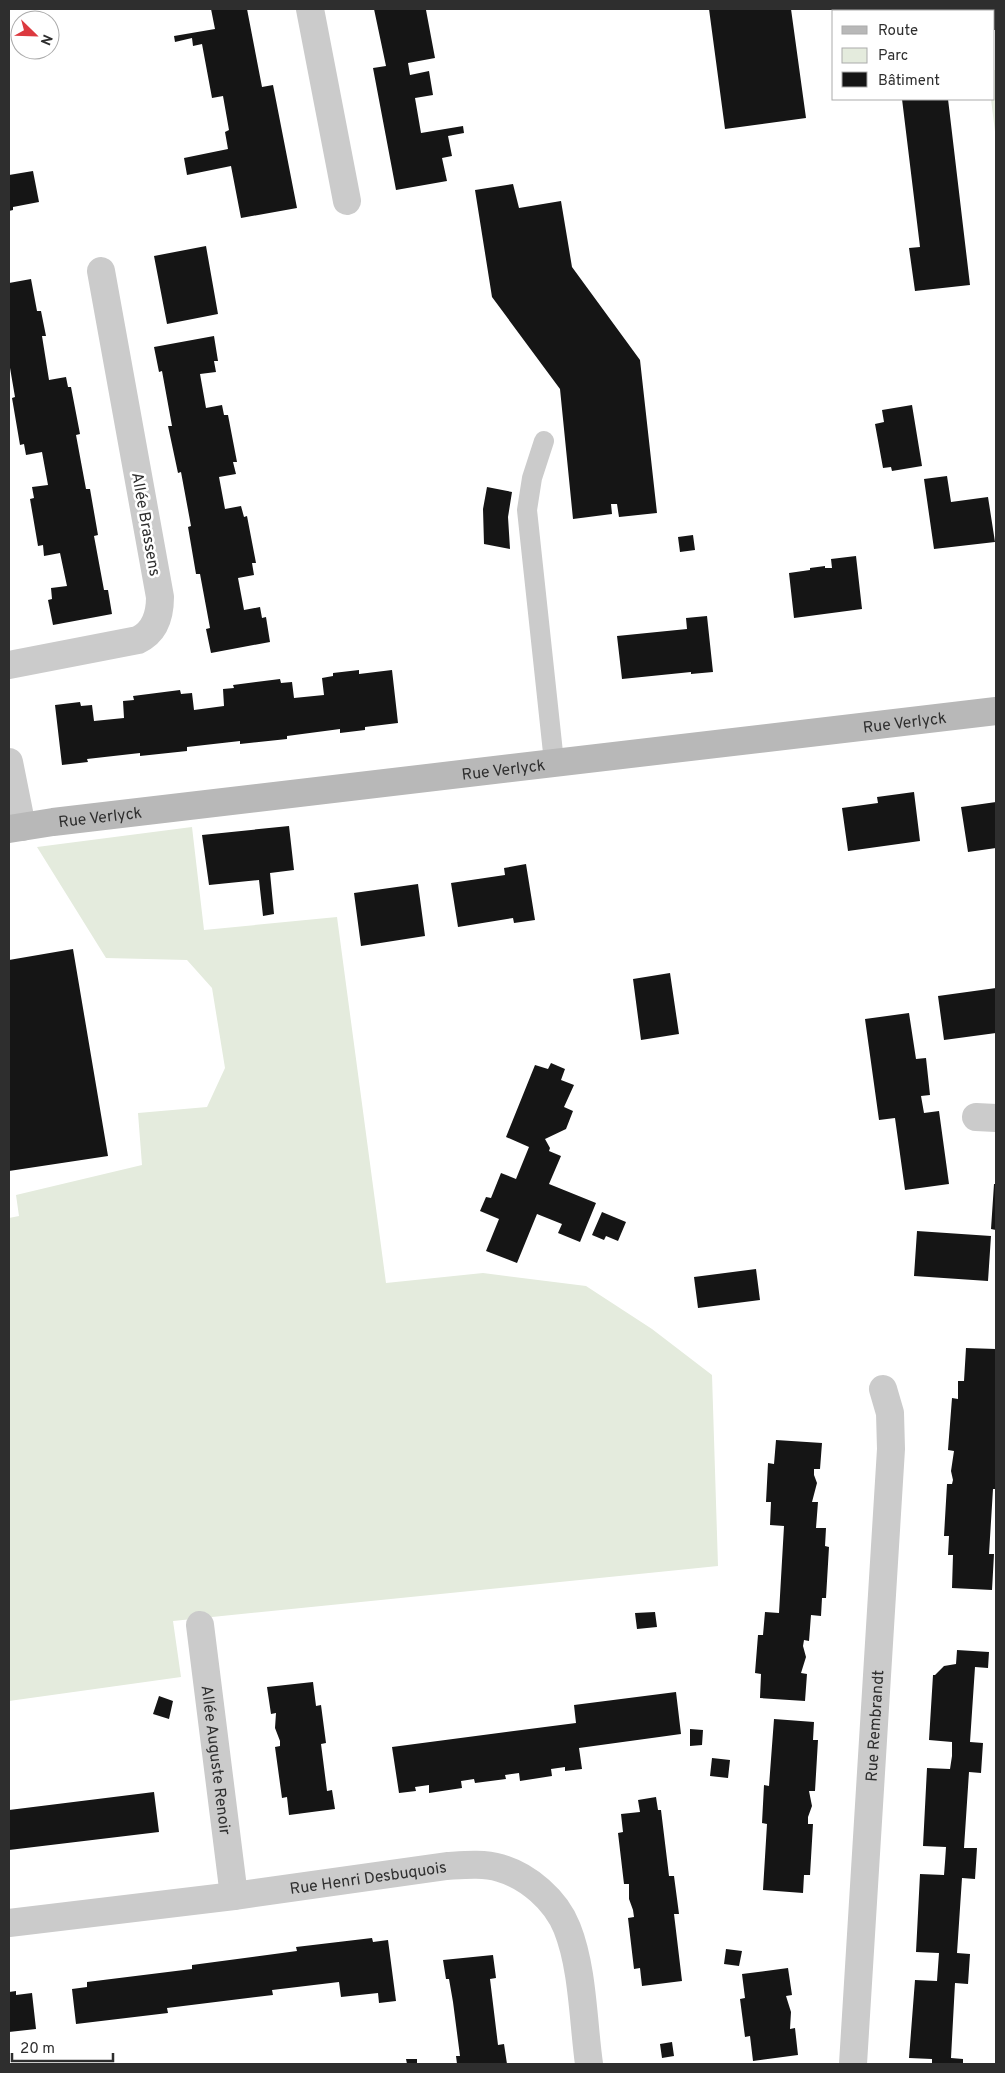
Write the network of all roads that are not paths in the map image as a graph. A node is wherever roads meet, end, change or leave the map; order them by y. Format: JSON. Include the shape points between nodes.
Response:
{"nodes":[{"id":1,"x":310,"y":9,"type":"edge"},
{"id":2,"x":347,"y":201,"type":"dead end"},
{"id":3,"x":100,"y":271,"type":"dead end"},
{"id":4,"x":544,"y":441,"type":"dead end"},
{"id":5,"x":9,"y":665,"type":"edge"},
{"id":6,"x":996,"y":711,"type":"edge"},
{"id":7,"x":9,"y":762,"type":"edge"},
{"id":8,"x":554,"y":762,"type":"junction"},
{"id":9,"x":15,"y":828,"type":"edge"},
{"id":10,"x":883,"y":1389,"type":"dead end"},
{"id":11,"x":200,"y":1625,"type":"dead end"},
{"id":12,"x":234,"y":1896,"type":"junction"},
{"id":13,"x":9,"y":1923,"type":"edge"},
{"id":14,"x":589,"y":2064,"type":"edge"},
{"id":15,"x":853,"y":2064,"type":"edge"}],
"edges":[{"from":1,"to":2,"type":"street"},
{"from":3,"to":5,"type":"street","name":"Allée Brassens","via":[[160,597],[158,615],[151,630],[138,640]]},
{"from":4,"to":8,"type":"lane","via":[[532,478],[527,510]]},
{"from":6,"to":8,"type":"street","name":"Rue Verlyck"},
{"from":7,"to":9,"type":"street"},
{"from":8,"to":9,"type":"street","name":"Rue Verlyck"},
{"from":10,"to":15,"type":"street","name":"Rue Rembrandt","via":[[890,1413],[891,1449]]},
{"from":11,"to":12,"type":"street","name":"Allée Auguste Renoir"},
{"from":12,"to":13,"type":"street","name":"Rue Henri Desbuquois"},
{"from":12,"to":14,"type":"street","name":"Rue Henri Desbuquois","via":[[467,1864],[500,1868],[516,1875],[546,1896],[567,1927],[577,1969]]}]}
